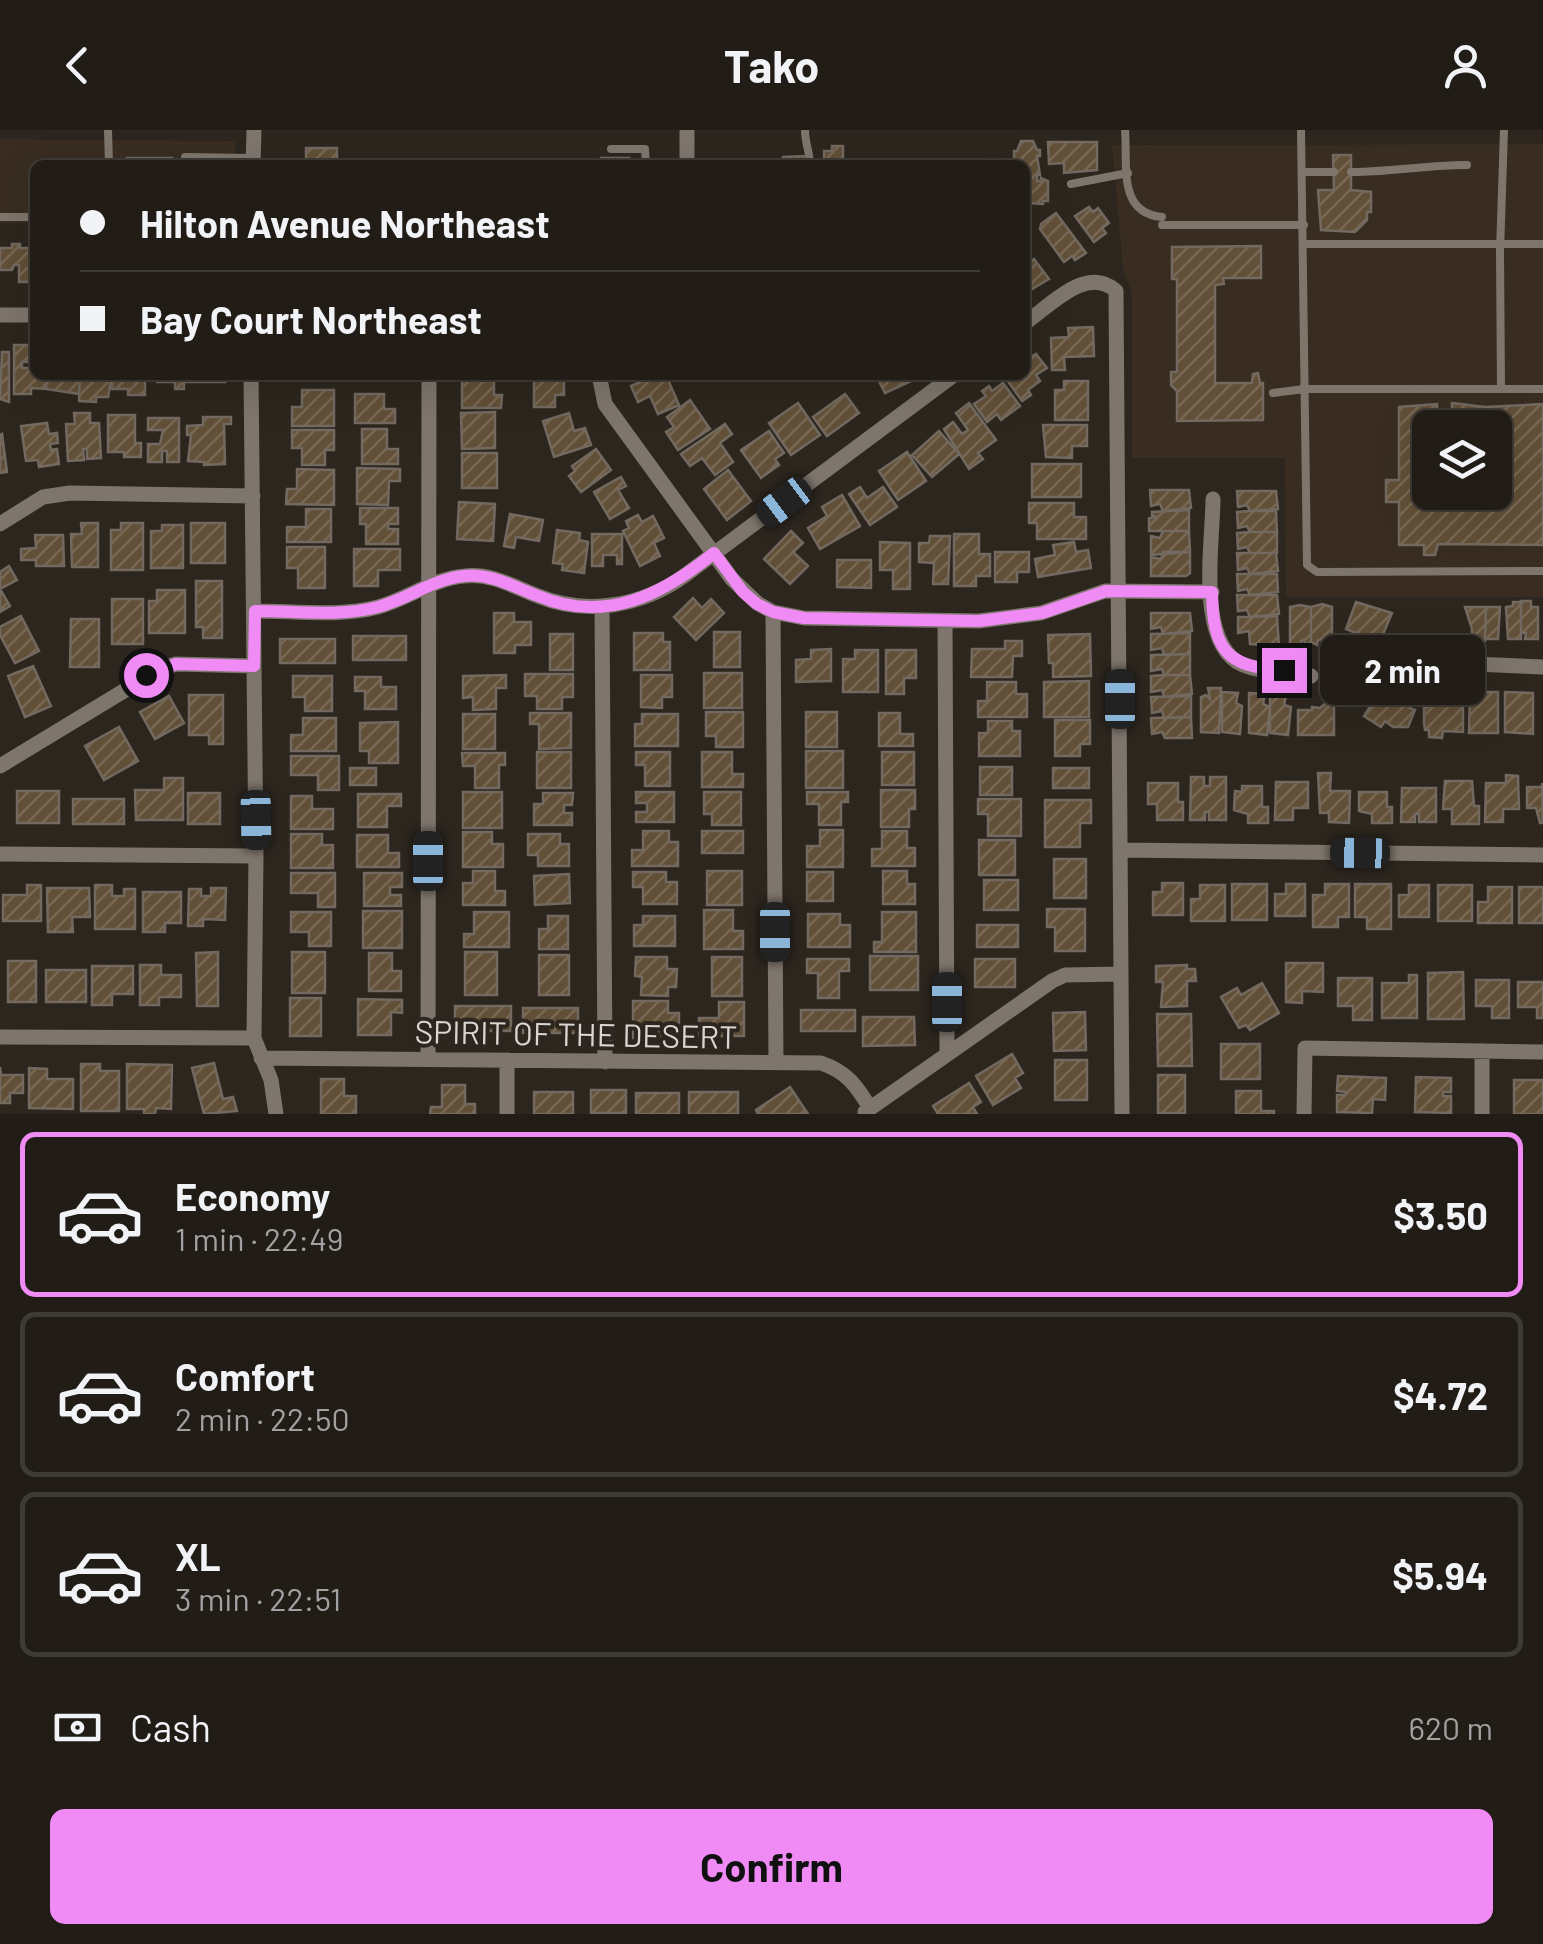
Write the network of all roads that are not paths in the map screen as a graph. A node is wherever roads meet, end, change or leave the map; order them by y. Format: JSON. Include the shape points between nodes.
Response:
{"nodes":[{"id":1,"x":108,"y":130,"type":"edge"},
{"id":2,"x":254,"y":130,"type":"edge"},
{"id":3,"x":687,"y":130,"type":"edge"},
{"id":4,"x":805,"y":130,"type":"edge"},
{"id":5,"x":1126,"y":130,"type":"edge"},
{"id":6,"x":1301,"y":130,"type":"edge"},
{"id":7,"x":1504,"y":130,"type":"edge"},
{"id":8,"x":611,"y":149,"type":"dead end"},
{"id":9,"x":185,"y":157,"type":"dead end"},
{"id":10,"x":108,"y":160,"type":"edge"},
{"id":11,"x":236,"y":160,"type":"edge"},
{"id":12,"x":253,"y":160,"type":"edge"},
{"id":13,"x":646,"y":160,"type":"edge"},
{"id":14,"x":687,"y":160,"type":"edge"},
{"id":15,"x":810,"y":160,"type":"edge"},
{"id":16,"x":1468,"y":165,"type":"dead end"},
{"id":17,"x":1128,"y":172,"type":"junction"},
{"id":18,"x":1304,"y":172,"type":"junction"},
{"id":19,"x":1334,"y":172,"type":"dead end"},
{"id":20,"x":1350,"y":172,"type":"dead end"},
{"id":21,"x":1071,"y":184,"type":"dead end"},
{"id":22,"x":0,"y":217,"type":"edge"},
{"id":23,"x":30,"y":218,"type":"edge"},
{"id":24,"x":1304,"y":225,"type":"junction"},
{"id":25,"x":1304,"y":244,"type":"junction"},
{"id":26,"x":1501,"y":244,"type":"junction"},
{"id":27,"x":1543,"y":244,"type":"edge"},
{"id":28,"x":0,"y":315,"type":"edge"},
{"id":29,"x":30,"y":315,"type":"edge"},
{"id":30,"x":1030,"y":320,"type":"edge"},
{"id":31,"x":251,"y":380,"type":"edge"},
{"id":32,"x":428,"y":380,"type":"edge"},
{"id":33,"x":600,"y":380,"type":"edge"},
{"id":34,"x":947,"y":380,"type":"edge"},
{"id":35,"x":1304,"y":389,"type":"junction"},
{"id":36,"x":1501,"y":389,"type":"junction"},
{"id":37,"x":1543,"y":389,"type":"edge"},
{"id":38,"x":1273,"y":393,"type":"dead end"},
{"id":39,"x":253,"y":496,"type":"junction"},
{"id":40,"x":1214,"y":499,"type":"dead end"},
{"id":41,"x":0,"y":524,"type":"edge"},
{"id":42,"x":714,"y":553,"type":"junction"},
{"id":43,"x":1543,"y":571,"type":"edge"},
{"id":44,"x":429,"y":586,"type":"junction"},
{"id":45,"x":1120,"y":591,"type":"junction"},
{"id":46,"x":1212,"y":592,"type":"junction"},
{"id":47,"x":602,"y":606,"type":"junction"},
{"id":48,"x":255,"y":611,"type":"junction"},
{"id":49,"x":773,"y":612,"type":"junction"},
{"id":50,"x":945,"y":621,"type":"junction"},
{"id":51,"x":1432,"y":647,"type":"dead end"},
{"id":52,"x":254,"y":666,"type":"junction"},
{"id":53,"x":1543,"y":667,"type":"edge"},
{"id":54,"x":1311,"y":676,"type":"dead end"},
{"id":55,"x":0,"y":766,"type":"edge"},
{"id":56,"x":1121,"y":850,"type":"junction"},
{"id":57,"x":0,"y":854,"type":"edge"},
{"id":58,"x":1543,"y":855,"type":"edge"},
{"id":59,"x":256,"y":856,"type":"junction"},
{"id":60,"x":1121,"y":974,"type":"junction"},
{"id":61,"x":0,"y":1037,"type":"edge"},
{"id":62,"x":254,"y":1038,"type":"junction"},
{"id":63,"x":1482,"y":1051,"type":"junction"},
{"id":64,"x":1543,"y":1052,"type":"edge"},
{"id":65,"x":947,"y":1054,"type":"junction"},
{"id":66,"x":261,"y":1058,"type":"junction"},
{"id":67,"x":428,"y":1059,"type":"junction"},
{"id":68,"x":507,"y":1060,"type":"junction"},
{"id":69,"x":605,"y":1062,"type":"junction"},
{"id":70,"x":776,"y":1063,"type":"junction"},
{"id":71,"x":866,"y":1111,"type":"edge"},
{"id":72,"x":276,"y":1114,"type":"edge"},
{"id":73,"x":507,"y":1114,"type":"edge"},
{"id":74,"x":1122,"y":1114,"type":"edge"},
{"id":75,"x":1304,"y":1114,"type":"edge"},
{"id":76,"x":1482,"y":1114,"type":"edge"}],
"edges":[{"from":1,"to":10,"type":"lane"},
{"from":2,"to":12,"type":"street"},
{"from":3,"to":14,"type":"street"},
{"from":4,"to":15,"type":"lane"},
{"from":5,"to":17,"type":"lane"},
{"from":6,"to":18,"type":"lane"},
{"from":7,"to":26,"type":"lane"},
{"from":8,"to":13,"type":"lane","via":[[645,150]]},
{"from":9,"to":11,"type":"lane"},
{"from":16,"to":20,"type":"lane"},
{"from":17,"to":21,"type":"lane"},
{"from":17,"to":24,"type":"lane","via":[[1137,210],[1162,221]]},
{"from":18,"to":19,"type":"lane"},
{"from":18,"to":24,"type":"lane"},
{"from":22,"to":23,"type":"lane"},
{"from":24,"to":25,"type":"lane"},
{"from":25,"to":26,"type":"lane"},
{"from":25,"to":35,"type":"lane"},
{"from":26,"to":27,"type":"lane"},
{"from":26,"to":36,"type":"lane"},
{"from":28,"to":29,"type":"street"},
{"from":30,"to":45,"type":"street","via":[[1092,280],[1116,291]]},
{"from":31,"to":39,"type":"street"},
{"from":32,"to":44,"type":"street"},
{"from":33,"to":42,"type":"street","via":[[605,404]]},
{"from":34,"to":42,"type":"street"},
{"from":35,"to":36,"type":"lane"},
{"from":35,"to":38,"type":"lane"},
{"from":35,"to":43,"type":"lane","via":[[1307,565],[1318,572]]},
{"from":36,"to":37,"type":"lane"},
{"from":39,"to":41,"type":"street","via":[[70,493],[43,497]]},
{"from":39,"to":48,"type":"street"},
{"from":40,"to":46,"type":"street"},
{"from":42,"to":47,"type":"street","via":[[666,589]]},
{"from":42,"to":49,"type":"street","via":[[743,592]]},
{"from":44,"to":47,"type":"street","via":[[469,575],[491,577],[562,604]]},
{"from":44,"to":48,"type":"street","via":[[363,610]]},
{"from":44,"to":67,"type":"street"},
{"from":45,"to":46,"type":"street"},
{"from":45,"to":50,"type":"street","via":[[1019,617]]},
{"from":45,"to":56,"type":"street"},
{"from":46,"to":54,"type":"street","via":[[1215,636],[1232,658],[1254,669]]},
{"from":47,"to":69,"type":"street"},
{"from":48,"to":52,"type":"street"},
{"from":49,"to":50,"type":"street"},
{"from":49,"to":70,"type":"street"},
{"from":50,"to":65,"type":"street"},
{"from":51,"to":53,"type":"street","via":[[1452,663]]},
{"from":52,"to":55,"type":"street","via":[[160,669]]},
{"from":52,"to":59,"type":"street"},
{"from":56,"to":58,"type":"street"},
{"from":56,"to":60,"type":"street"},
{"from":57,"to":59,"type":"street"},
{"from":59,"to":62,"type":"street"},
{"from":60,"to":65,"type":"street","via":[[1052,981]]},
{"from":60,"to":74,"type":"street"},
{"from":61,"to":62,"type":"street"},
{"from":62,"to":66,"type":"street"},
{"from":63,"to":64,"type":"street"},
{"from":63,"to":75,"type":"street","via":[[1305,1048]]},
{"from":63,"to":76,"type":"street"},
{"from":65,"to":71,"type":"street"},
{"from":66,"to":67,"type":"street","name":"SPIRIT OF THE DESERT"},
{"from":66,"to":72,"type":"street"},
{"from":67,"to":68,"type":"street","name":"SPIRIT OF THE DESERT"},
{"from":68,"to":69,"type":"street","name":"SPIRIT OF THE DESERT"},
{"from":68,"to":73,"type":"street"},
{"from":69,"to":70,"type":"street","name":"SPIRIT OF THE DESERT"},
{"from":70,"to":71,"type":"street","name":"SPIRIT OF THE DESERT","via":[[839,1069],[851,1078]]}]}
